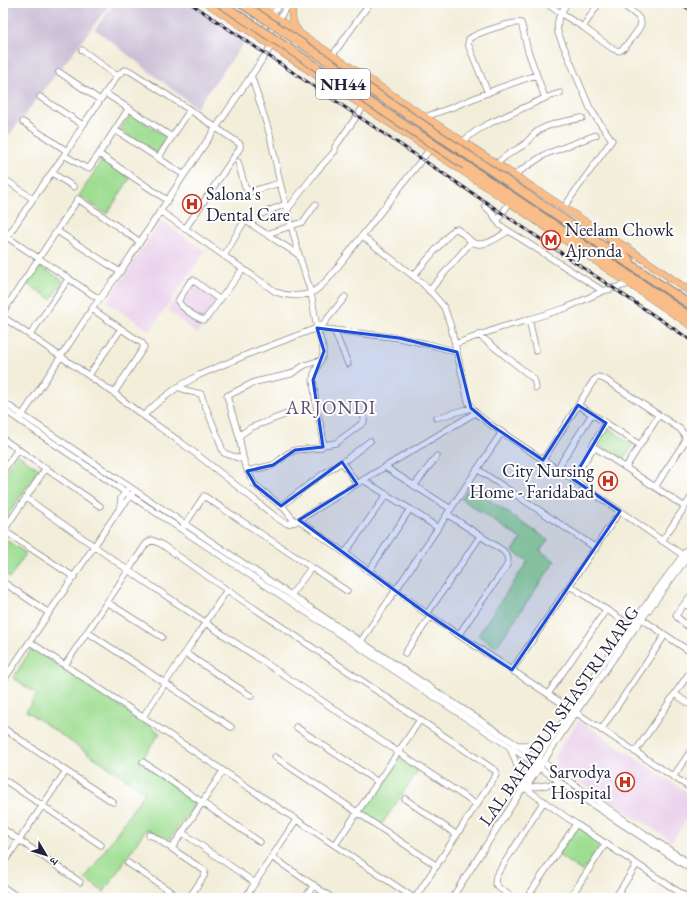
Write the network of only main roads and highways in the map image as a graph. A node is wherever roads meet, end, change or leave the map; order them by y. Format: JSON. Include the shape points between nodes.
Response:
{"nodes":[{"id":1,"x":206,"y":3,"type":"edge"},
{"id":2,"x":220,"y":3,"type":"edge"},
{"id":3,"x":241,"y":3,"type":"edge"},
{"id":4,"x":291,"y":3,"type":"edge"},
{"id":5,"x":255,"y":4,"type":"edge"},
{"id":6,"x":242,"y":26,"type":"junction"},
{"id":7,"x":303,"y":36,"type":"junction"},
{"id":8,"x":291,"y":58,"type":"junction"},
{"id":9,"x":484,"y":184,"type":"junction"},
{"id":10,"x":524,"y":205,"type":"junction"},
{"id":11,"x":610,"y":238,"type":"junction"},
{"id":12,"x":636,"y":268,"type":"junction"},
{"id":13,"x":692,"y":293,"type":"edge"},
{"id":14,"x":692,"y":306,"type":"edge"},
{"id":15,"x":692,"y":318,"type":"edge"},
{"id":16,"x":692,"y":326,"type":"edge"}],
"edges":[{"from":1,"to":6,"type":"main road"},
{"from":2,"to":10,"type":"highway","number":"NH44","bridge":true},
{"from":3,"to":12,"type":"highway","number":"NH44","bridge":true},
{"from":4,"to":7,"type":"main road","via":[[295,27]]},
{"from":5,"to":6,"type":"main road","via":[[258,10],[256,16]]},
{"from":5,"to":7,"type":"main road"},
{"from":6,"to":8,"type":"main road"},
{"from":7,"to":8,"type":"main road","via":[[294,44]]},
{"from":7,"to":11,"type":"main road"},
{"from":8,"to":9,"type":"main road"},
{"from":9,"to":10,"type":"highway"},
{"from":9,"to":16,"type":"main road"},
{"from":10,"to":15,"type":"highway","number":"NH44"},
{"from":11,"to":12,"type":"highway"},
{"from":11,"to":13,"type":"main road"},
{"from":12,"to":14,"type":"highway","number":"NH44"}]}
